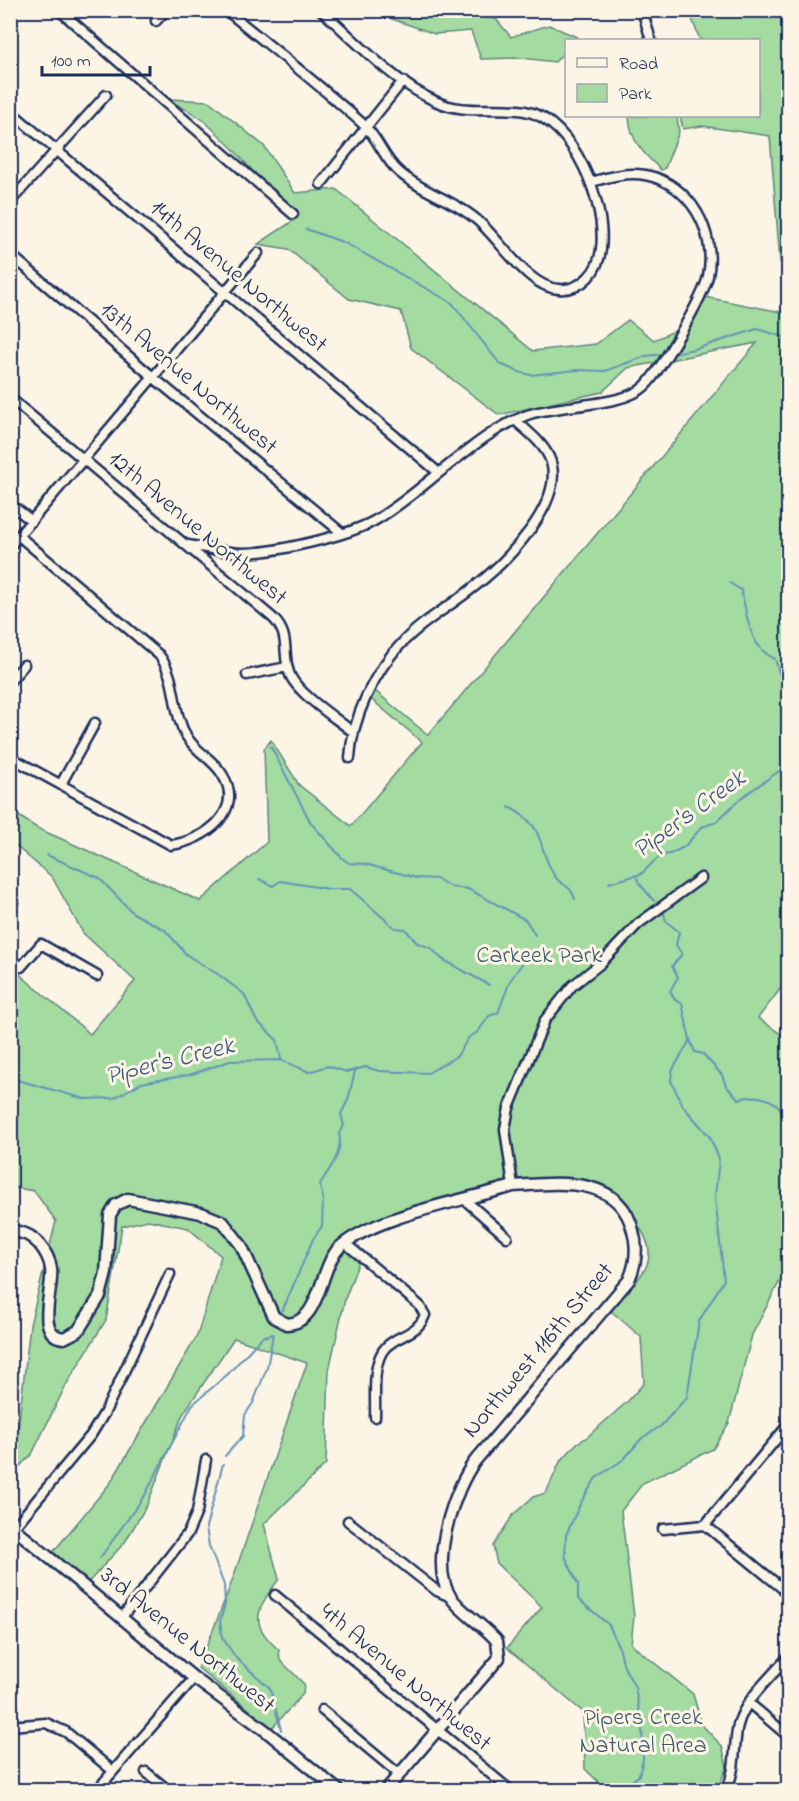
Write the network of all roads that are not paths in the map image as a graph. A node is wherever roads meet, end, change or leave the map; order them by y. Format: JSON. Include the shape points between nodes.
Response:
{"nodes":[{"id":1,"x":59,"y":10,"type":"edge"},
{"id":2,"x":166,"y":10,"type":"edge"},
{"id":3,"x":226,"y":10,"type":"edge"},
{"id":4,"x":321,"y":10,"type":"edge"},
{"id":5,"x":642,"y":10,"type":"edge"},
{"id":6,"x":156,"y":21,"type":"dead end"},
{"id":7,"x":651,"y":39,"type":"edge"},
{"id":8,"x":403,"y":81,"type":"junction"},
{"id":9,"x":106,"y":95,"type":"dead end"},
{"id":10,"x":10,"y":111,"type":"edge"},
{"id":11,"x":366,"y":127,"type":"junction"},
{"id":12,"x":56,"y":149,"type":"junction"},
{"id":13,"x":591,"y":182,"type":"junction"},
{"id":14,"x":321,"y":184,"type":"dead end"},
{"id":15,"x":10,"y":202,"type":"edge"},
{"id":16,"x":293,"y":214,"type":"dead end"},
{"id":17,"x":258,"y":253,"type":"dead end"},
{"id":18,"x":10,"y":254,"type":"edge"},
{"id":19,"x":226,"y":292,"type":"junction"},
{"id":20,"x":154,"y":378,"type":"junction"},
{"id":21,"x":10,"y":398,"type":"edge"},
{"id":22,"x":515,"y":420,"type":"junction"},
{"id":23,"x":85,"y":460,"type":"junction"},
{"id":24,"x":440,"y":473,"type":"junction"},
{"id":25,"x":10,"y":504,"type":"edge"},
{"id":26,"x":32,"y":521,"type":"junction"},
{"id":27,"x":342,"y":533,"type":"junction"},
{"id":28,"x":19,"y":536,"type":"junction"},
{"id":29,"x":189,"y":545,"type":"junction"},
{"id":30,"x":10,"y":546,"type":"edge"},
{"id":31,"x":24,"y":665,"type":"dead end"},
{"id":32,"x":287,"y":667,"type":"junction"},
{"id":33,"x":247,"y":675,"type":"dead end"},
{"id":34,"x":10,"y":681,"type":"edge"},
{"id":35,"x":95,"y":723,"type":"dead end"},
{"id":36,"x":354,"y":732,"type":"junction"},
{"id":37,"x":10,"y":756,"type":"edge"},
{"id":38,"x":350,"y":758,"type":"dead end"},
{"id":39,"x":61,"y":784,"type":"junction"},
{"id":40,"x":701,"y":878,"type":"dead end"},
{"id":41,"x":10,"y":959,"type":"edge"},
{"id":42,"x":98,"y":976,"type":"dead end"},
{"id":43,"x":513,"y":1186,"type":"junction"},
{"id":44,"x":465,"y":1200,"type":"junction"},
{"id":45,"x":10,"y":1231,"type":"edge"},
{"id":46,"x":507,"y":1237,"type":"dead end"},
{"id":47,"x":345,"y":1243,"type":"junction"},
{"id":48,"x":170,"y":1274,"type":"dead end"},
{"id":49,"x":375,"y":1417,"type":"dead end"},
{"id":50,"x":789,"y":1425,"type":"edge"},
{"id":51,"x":206,"y":1460,"type":"dead end"},
{"id":52,"x":348,"y":1521,"type":"dead end"},
{"id":53,"x":705,"y":1525,"type":"junction"},
{"id":54,"x":12,"y":1528,"type":"edge"},
{"id":55,"x":663,"y":1529,"type":"dead end"},
{"id":56,"x":789,"y":1593,"type":"edge"},
{"id":57,"x":275,"y":1595,"type":"dead end"},
{"id":58,"x":451,"y":1597,"type":"junction"},
{"id":59,"x":122,"y":1617,"type":"junction"},
{"id":60,"x":789,"y":1657,"type":"edge"},
{"id":61,"x":194,"y":1678,"type":"junction"},
{"id":62,"x":749,"y":1703,"type":"junction"},
{"id":63,"x":322,"y":1710,"type":"dead end"},
{"id":64,"x":10,"y":1726,"type":"edge"},
{"id":65,"x":438,"y":1731,"type":"junction"},
{"id":66,"x":789,"y":1736,"type":"edge"},
{"id":67,"x":113,"y":1772,"type":"junction"},
{"id":68,"x":146,"y":1772,"type":"dead end"},
{"id":69,"x":400,"y":1774,"type":"junction"},
{"id":70,"x":97,"y":1791,"type":"edge"},
{"id":71,"x":168,"y":1791,"type":"edge"},
{"id":72,"x":338,"y":1791,"type":"edge"},
{"id":73,"x":386,"y":1791,"type":"edge"},
{"id":74,"x":510,"y":1791,"type":"edge"},
{"id":75,"x":726,"y":1791,"type":"edge"}],
"edges":[{"from":1,"to":16,"type":"street"},
{"from":2,"to":6,"type":"street"},
{"from":3,"to":11,"type":"street"},
{"from":4,"to":8,"type":"street"},
{"from":5,"to":7,"type":"street"},
{"from":8,"to":11,"type":"street"},
{"from":8,"to":13,"type":"street","via":[[452,108],[524,111],[548,120],[567,138]]},
{"from":9,"to":12,"type":"street"},
{"from":10,"to":12,"type":"street","name":"14th Avenue Northwest"},
{"from":11,"to":13,"type":"street","via":[[397,170],[478,220],[538,283],[560,290],[578,285],[596,268],[601,225]]},
{"from":11,"to":14,"type":"street"},
{"from":12,"to":15,"type":"street"},
{"from":12,"to":19,"type":"street","name":"14th Avenue Northwest"},
{"from":13,"to":22,"type":"street","via":[[624,174],[652,177],[681,193],[702,222],[709,255],[708,277],[646,386],[628,395]]},
{"from":17,"to":19,"type":"street"},
{"from":18,"to":20,"type":"street","name":"13th Avenue Northwest"},
{"from":19,"to":20,"type":"street"},
{"from":19,"to":24,"type":"street","name":"14th Avenue Northwest"},
{"from":20,"to":23,"type":"street"},
{"from":20,"to":27,"type":"street","name":"13th Avenue Northwest"},
{"from":21,"to":23,"type":"street","name":"12th Avenue Northwest"},
{"from":22,"to":24,"type":"street","via":[[481,439]]},
{"from":22,"to":36,"type":"street","via":[[551,461],[553,484],[546,507],[490,574],[394,651],[373,686]]},
{"from":23,"to":26,"type":"street"},
{"from":23,"to":29,"type":"street","name":"12th Avenue Northwest"},
{"from":24,"to":27,"type":"street","via":[[382,516]]},
{"from":25,"to":26,"type":"street"},
{"from":26,"to":28,"type":"street"},
{"from":27,"to":29,"type":"street","via":[[245,553]]},
{"from":28,"to":30,"type":"street"},
{"from":28,"to":39,"type":"street","via":[[159,655],[169,668],[173,696],[187,737],[218,767],[229,789],[228,803],[224,817],[212,828],[197,838],[171,845]]},
{"from":29,"to":32,"type":"street","name":"12th Avenue Northwest","via":[[278,622],[285,633]]},
{"from":31,"to":34,"type":"street"},
{"from":32,"to":33,"type":"street"},
{"from":32,"to":36,"type":"street","via":[[298,686]]},
{"from":35,"to":39,"type":"street"},
{"from":36,"to":38,"type":"street"},
{"from":37,"to":39,"type":"street"},
{"from":40,"to":43,"type":"street","via":[[643,920],[572,986],[545,1020],[509,1108],[505,1129]]},
{"from":41,"to":42,"type":"street","via":[[21,967],[41,944]]},
{"from":43,"to":44,"type":"street","name":"Northwest 116th Street"},
{"from":43,"to":58,"type":"street","name":"Northwest 116th Street","via":[[565,1185],[607,1192],[629,1214],[635,1257],[631,1274],[620,1292],[463,1479],[452,1509],[443,1558],[444,1582]]},
{"from":44,"to":46,"type":"street"},
{"from":44,"to":47,"type":"street","name":"Northwest 116th Street","via":[[392,1221]]},
{"from":45,"to":47,"type":"street","via":[[30,1236],[44,1250],[51,1279],[49,1328],[56,1337],[64,1338],[78,1331],[100,1296],[110,1215],[123,1200],[171,1206],[223,1222],[241,1245],[274,1317],[287,1324],[299,1321],[308,1312],[328,1264]]},
{"from":47,"to":49,"type":"street","via":[[425,1315],[415,1330],[382,1352]]},
{"from":48,"to":54,"type":"street","via":[[91,1435]]},
{"from":50,"to":53,"type":"street"},
{"from":51,"to":59,"type":"street","via":[[197,1512],[188,1533]]},
{"from":52,"to":58,"type":"street","via":[[437,1591]]},
{"from":53,"to":55,"type":"street"},
{"from":53,"to":56,"type":"street"},
{"from":54,"to":59,"type":"street","name":"3rd Avenue Northwest"},
{"from":57,"to":65,"type":"street","name":"4th Avenue Northwest"},
{"from":58,"to":65,"type":"street","via":[[495,1639],[500,1651],[496,1663]]},
{"from":59,"to":61,"type":"street","name":"3rd Avenue Northwest"},
{"from":60,"to":62,"type":"street"},
{"from":61,"to":67,"type":"street"},
{"from":61,"to":72,"type":"street","name":"3rd Avenue Northwest"},
{"from":62,"to":66,"type":"street"},
{"from":62,"to":75,"type":"street","via":[[739,1723],[734,1770]]},
{"from":63,"to":69,"type":"street"},
{"from":64,"to":67,"type":"street","via":[[46,1723],[66,1732]]},
{"from":65,"to":69,"type":"street"},
{"from":65,"to":74,"type":"street","name":"4th Avenue Northwest"},
{"from":67,"to":70,"type":"street"},
{"from":68,"to":71,"type":"street"},
{"from":69,"to":73,"type":"street"}]}
